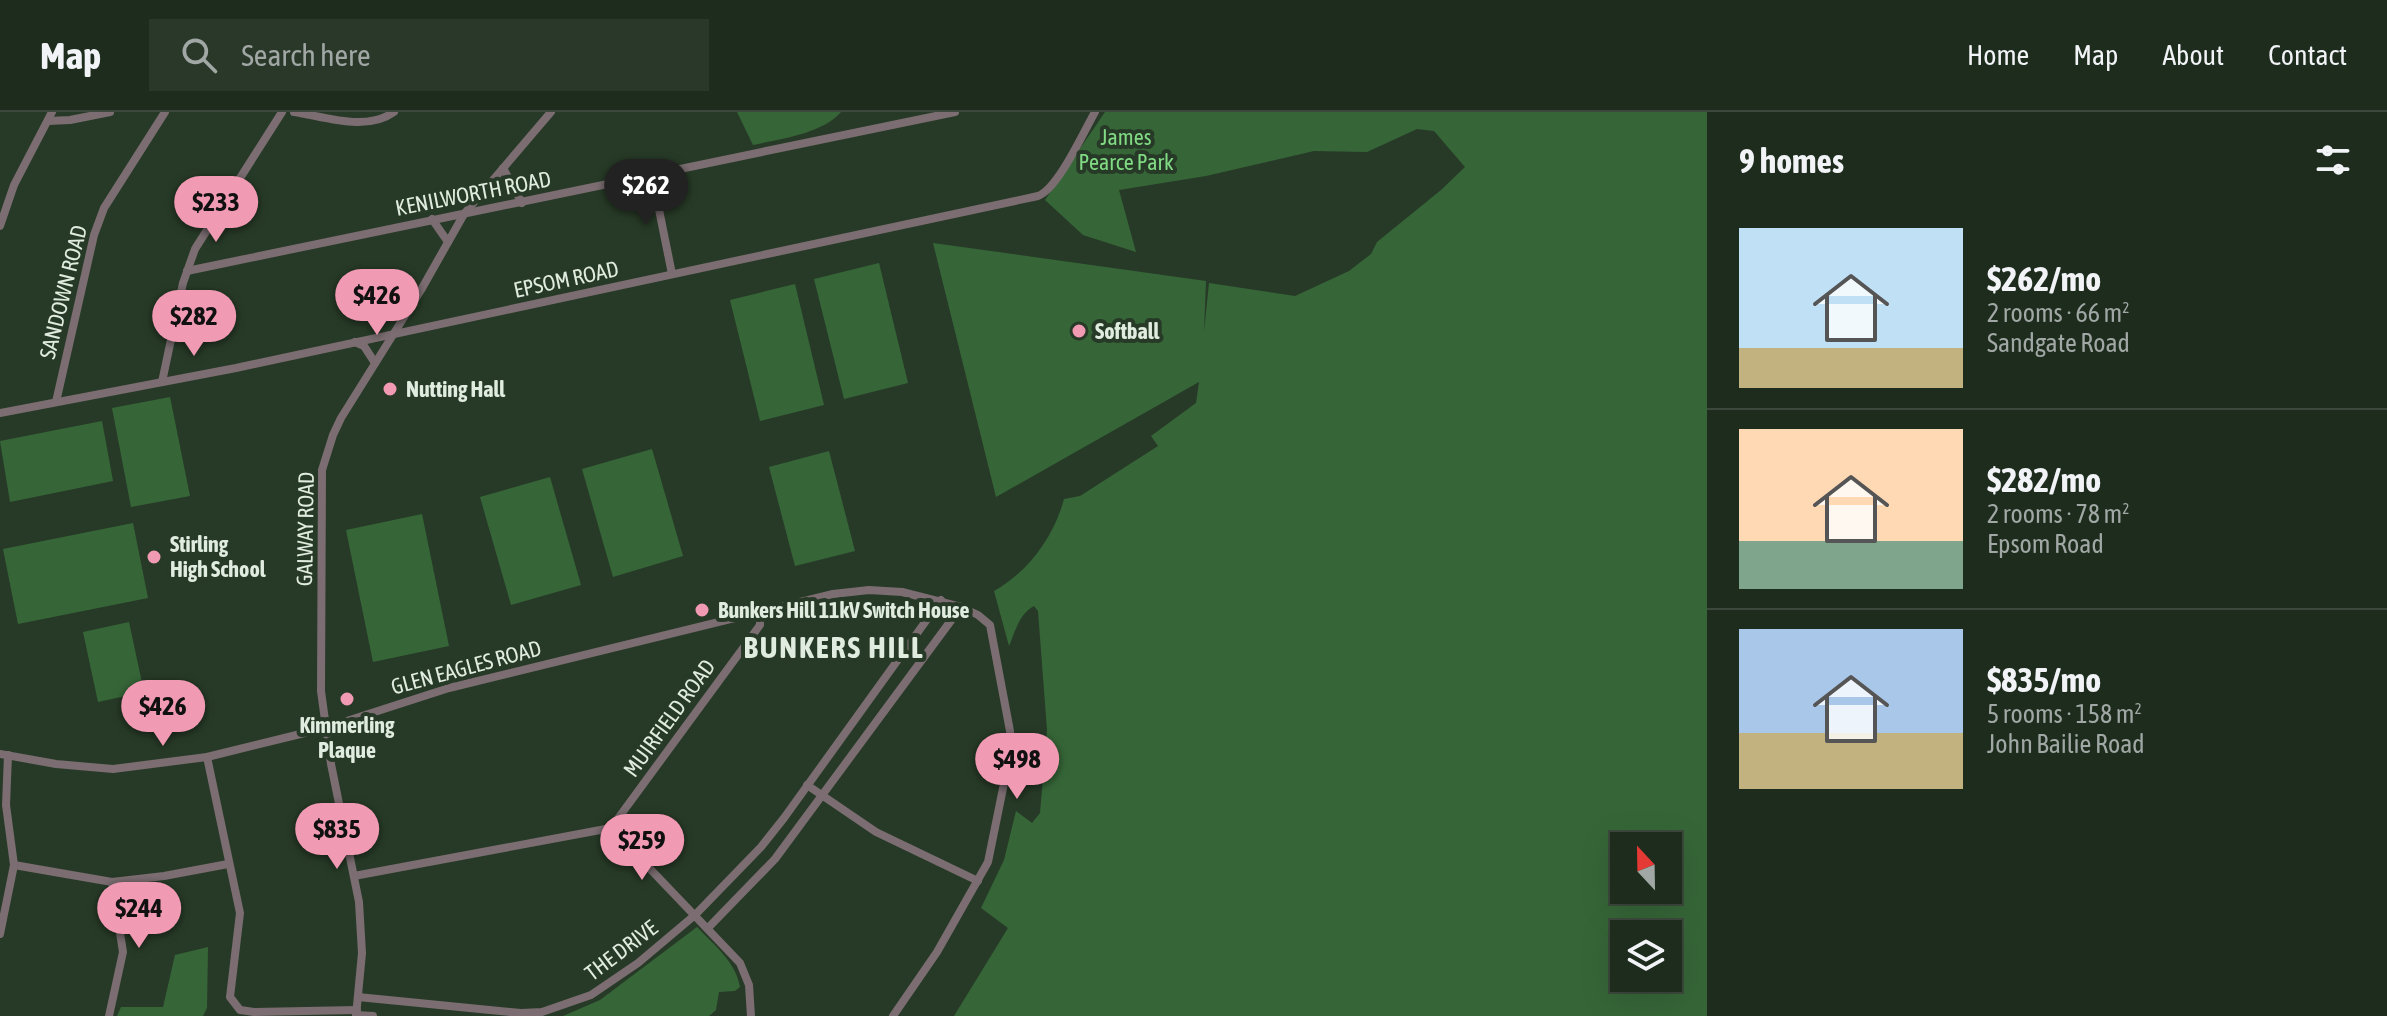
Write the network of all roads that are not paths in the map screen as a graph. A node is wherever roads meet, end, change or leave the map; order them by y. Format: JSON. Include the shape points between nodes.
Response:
{"nodes":[{"id":1,"x":110,"y":112,"type":"edge"},
{"id":2,"x":165,"y":112,"type":"edge"},
{"id":3,"x":282,"y":112,"type":"edge"},
{"id":4,"x":294,"y":112,"type":"edge"},
{"id":5,"x":394,"y":112,"type":"edge"},
{"id":6,"x":551,"y":112,"type":"edge"},
{"id":7,"x":955,"y":112,"type":"edge"},
{"id":8,"x":1093,"y":113,"type":"edge"},
{"id":9,"x":50,"y":117,"type":"edge"},
{"id":10,"x":503,"y":168,"type":"junction"},
{"id":11,"x":652,"y":175,"type":"junction"},
{"id":12,"x":522,"y":203,"type":"junction"},
{"id":13,"x":464,"y":214,"type":"junction"},
{"id":14,"x":432,"y":219,"type":"junction"},
{"id":15,"x":0,"y":226,"type":"edge"},
{"id":16,"x":448,"y":242,"type":"junction"},
{"id":17,"x":187,"y":271,"type":"junction"},
{"id":18,"x":672,"y":274,"type":"junction"},
{"id":19,"x":394,"y":333,"type":"junction"},
{"id":20,"x":355,"y":342,"type":"junction"},
{"id":21,"x":375,"y":363,"type":"junction"},
{"id":22,"x":162,"y":382,"type":"junction"},
{"id":23,"x":56,"y":402,"type":"junction"},
{"id":24,"x":0,"y":413,"type":"edge"},
{"id":25,"x":941,"y":600,"type":"junction"},
{"id":26,"x":961,"y":607,"type":"junction"},
{"id":27,"x":760,"y":610,"type":"junction"},
{"id":28,"x":325,"y":728,"type":"junction"},
{"id":29,"x":4,"y":754,"type":"edge"},
{"id":30,"x":207,"y":757,"type":"junction"},
{"id":31,"x":807,"y":785,"type":"junction"},
{"id":32,"x":823,"y":796,"type":"junction"},
{"id":33,"x":611,"y":828,"type":"junction"},
{"id":34,"x":228,"y":864,"type":"junction"},
{"id":35,"x":14,"y":865,"type":"junction"},
{"id":36,"x":354,"y":876,"type":"junction"},
{"id":37,"x":978,"y":881,"type":"junction"},
{"id":38,"x":112,"y":882,"type":"junction"},
{"id":39,"x":695,"y":915,"type":"junction"},
{"id":40,"x":708,"y":928,"type":"junction"},
{"id":41,"x":0,"y":934,"type":"edge"},
{"id":42,"x":358,"y":997,"type":"junction"},
{"id":43,"x":484,"y":1012,"type":"edge"},
{"id":44,"x":254,"y":1014,"type":"edge"},
{"id":45,"x":356,"y":1014,"type":"edge"},
{"id":46,"x":109,"y":1016,"type":"edge"},
{"id":47,"x":373,"y":1016,"type":"edge"},
{"id":48,"x":751,"y":1016,"type":"edge"},
{"id":49,"x":893,"y":1016,"type":"edge"}],
"edges":[{"from":1,"to":9,"type":"street","via":[[70,120]]},
{"from":2,"to":23,"type":"street","name":"SANDOWN ROAD","via":[[101,215]]},
{"from":3,"to":17,"type":"street","via":[[205,232]]},
{"from":4,"to":5,"type":"street","via":[[367,123]]},
{"from":6,"to":10,"type":"street","name":"GALWAY ROAD"},
{"from":7,"to":11,"type":"street","name":"KENILWORTH ROAD"},
{"from":8,"to":18,"type":"street","name":"EPSOM ROAD","via":[[1044,194]]},
{"from":9,"to":15,"type":"street","via":[[14,185]]},
{"from":10,"to":12,"type":"street"},
{"from":10,"to":13,"type":"street","name":"GALWAY ROAD"},
{"from":11,"to":12,"type":"street","name":"KENILWORTH ROAD"},
{"from":11,"to":18,"type":"street"},
{"from":12,"to":13,"type":"street","name":"KENILWORTH ROAD"},
{"from":13,"to":14,"type":"street","name":"KENILWORTH ROAD"},
{"from":13,"to":16,"type":"street","name":"GALWAY ROAD"},
{"from":14,"to":16,"type":"street"},
{"from":14,"to":17,"type":"street","name":"KENILWORTH ROAD"},
{"from":16,"to":19,"type":"street","name":"GALWAY ROAD"},
{"from":17,"to":22,"type":"street"},
{"from":18,"to":19,"type":"street","name":"EPSOM ROAD"},
{"from":19,"to":20,"type":"street","name":"EPSOM ROAD"},
{"from":19,"to":21,"type":"street","name":"GALWAY ROAD"},
{"from":20,"to":21,"type":"street"},
{"from":20,"to":22,"type":"street","name":"EPSOM ROAD"},
{"from":21,"to":28,"type":"street","name":"GALWAY ROAD","via":[[333,435],[322,470]]},
{"from":22,"to":23,"type":"street","name":"EPSOM ROAD"},
{"from":23,"to":24,"type":"street","name":"EPSOM ROAD"},
{"from":25,"to":26,"type":"street","name":"GLEN EAGLES ROAD"},
{"from":25,"to":27,"type":"street","name":"GLEN EAGLES ROAD","via":[[869,590]]},
{"from":25,"to":31,"type":"street","name":"THE DRIVE"},
{"from":26,"to":32,"type":"street"},
{"from":26,"to":37,"type":"street","name":"GLEN EAGLES ROAD","via":[[990,625],[1011,741],[991,854]]},
{"from":27,"to":28,"type":"street","name":"GLEN EAGLES ROAD","via":[[449,688]]},
{"from":27,"to":33,"type":"street","name":"MUIRFIELD ROAD","via":[[760,625]]},
{"from":28,"to":30,"type":"street","name":"GLEN EAGLES ROAD"},
{"from":28,"to":36,"type":"street","name":"GALWAY ROAD"},
{"from":29,"to":30,"type":"street","name":"GLEN EAGLES ROAD","via":[[113,769]]},
{"from":29,"to":35,"type":"street"},
{"from":30,"to":34,"type":"street"},
{"from":31,"to":32,"type":"street"},
{"from":31,"to":39,"type":"street","name":"THE DRIVE","via":[[761,847]]},
{"from":32,"to":37,"type":"street","via":[[876,832]]},
{"from":32,"to":40,"type":"street","via":[[775,859]]},
{"from":33,"to":36,"type":"street"},
{"from":33,"to":39,"type":"street"},
{"from":34,"to":38,"type":"street"},
{"from":34,"to":44,"type":"street","via":[[240,920],[230,997],[240,1010]]},
{"from":35,"to":38,"type":"street"},
{"from":35,"to":41,"type":"street"},
{"from":36,"to":42,"type":"street","name":"GALWAY ROAD","via":[[362,953]]},
{"from":37,"to":49,"type":"street","name":"GLEN EAGLES ROAD"},
{"from":38,"to":46,"type":"street","via":[[123,952]]},
{"from":39,"to":40,"type":"street"},
{"from":39,"to":43,"type":"street","name":"THE DRIVE","via":[[591,995],[542,1012]]},
{"from":40,"to":48,"type":"street","via":[[744,971]]},
{"from":42,"to":43,"type":"street","name":"THE DRIVE"},
{"from":42,"to":45,"type":"street","name":"GALWAY ROAD"},
{"from":44,"to":45,"type":"street"},
{"from":45,"to":47,"type":"street"}]}
